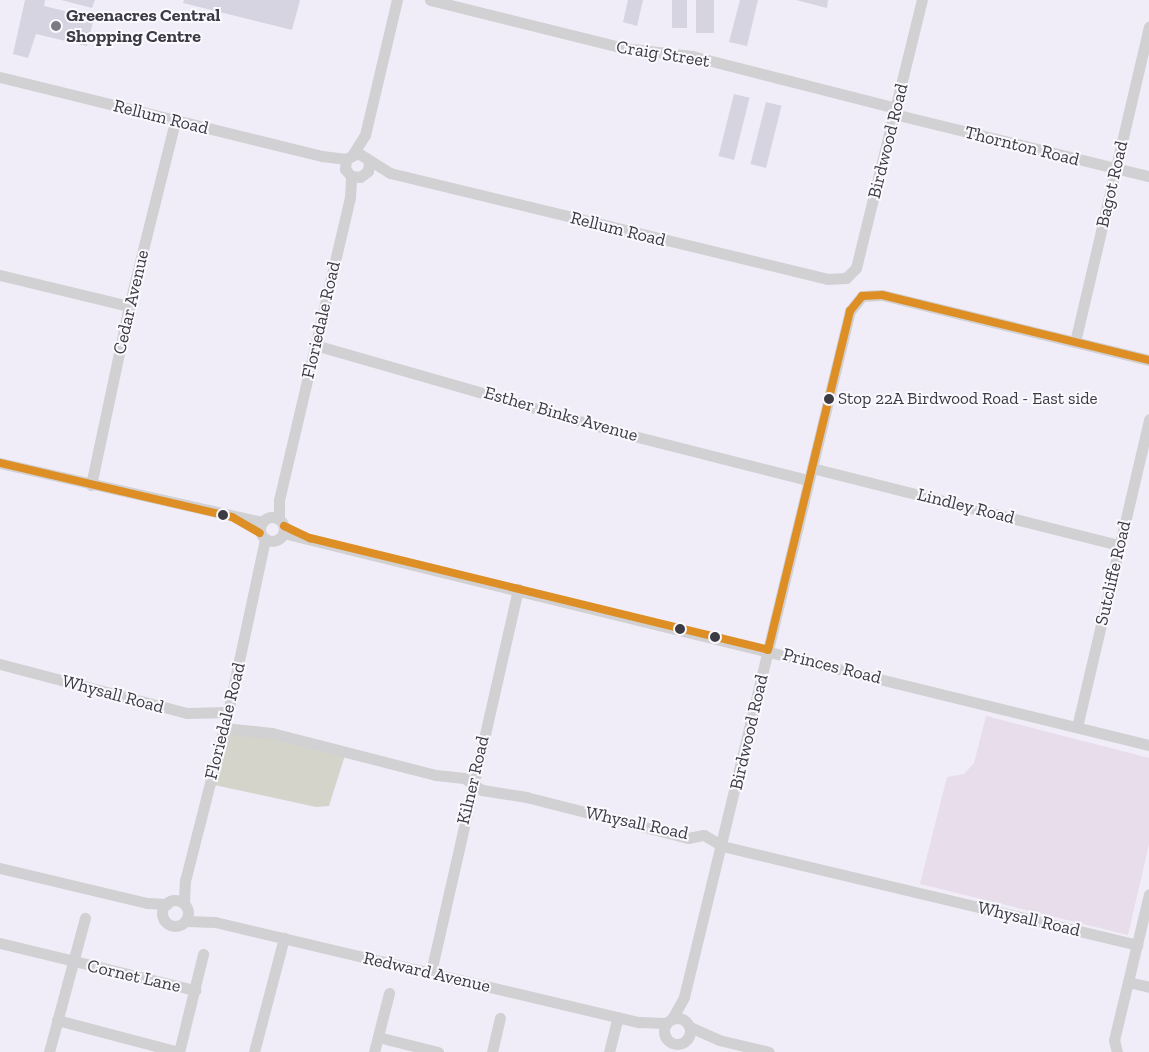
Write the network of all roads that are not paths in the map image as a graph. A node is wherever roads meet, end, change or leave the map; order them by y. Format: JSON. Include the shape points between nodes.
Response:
{"nodes":[{"id":1,"x":397,"y":0,"type":"edge"},
{"id":2,"x":430,"y":0,"type":"edge"},
{"id":3,"x":922,"y":0,"type":"edge"},
{"id":4,"x":1149,"y":27,"type":"edge"},
{"id":5,"x":0,"y":77,"type":"edge"},
{"id":6,"x":895,"y":111,"type":"junction"},
{"id":7,"x":174,"y":121,"type":"junction"},
{"id":8,"x":365,"y":135,"type":"junction"},
{"id":9,"x":368,"y":160,"type":"junction"},
{"id":10,"x":354,"y":168,"type":"junction"},
{"id":11,"x":1116,"y":169,"type":"junction"},
{"id":12,"x":390,"y":173,"type":"junction"},
{"id":13,"x":1149,"y":176,"type":"edge"},
{"id":14,"x":0,"y":275,"type":"edge"},
{"id":15,"x":846,"y":278,"type":"joint"},
{"id":16,"x":129,"y":306,"type":"junction"},
{"id":17,"x":1075,"y":342,"type":"junction"},
{"id":18,"x":315,"y":345,"type":"junction"},
{"id":19,"x":1149,"y":360,"type":"edge"},
{"id":20,"x":1149,"y":419,"type":"edge"},
{"id":21,"x":0,"y":464,"type":"edge"},
{"id":22,"x":812,"y":468,"type":"junction"},
{"id":23,"x":808,"y":480,"type":"junction"},
{"id":24,"x":91,"y":485,"type":"junction"},
{"id":25,"x":272,"y":529,"type":"junction"},
{"id":26,"x":1120,"y":545,"type":"junction"},
{"id":27,"x":518,"y":589,"type":"junction"},
{"id":28,"x":768,"y":650,"type":"junction"},
{"id":29,"x":0,"y":664,"type":"edge"},
{"id":30,"x":228,"y":712,"type":"junction"},
{"id":31,"x":1077,"y":727,"type":"junction"},
{"id":32,"x":224,"y":728,"type":"junction"},
{"id":33,"x":1149,"y":745,"type":"edge"},
{"id":34,"x":472,"y":784,"type":"junction"},
{"id":35,"x":722,"y":846,"type":"junction"},
{"id":36,"x":0,"y":868,"type":"edge"},
{"id":37,"x":1149,"y":894,"type":"edge"},
{"id":38,"x":147,"y":903,"type":"junction"},
{"id":39,"x":178,"y":904,"type":"junction"},
{"id":40,"x":85,"y":918,"type":"dead end"},
{"id":41,"x":164,"y":918,"type":"junction"},
{"id":42,"x":186,"y":921,"type":"junction"},
{"id":43,"x":215,"y":922,"type":"junction"},
{"id":44,"x":284,"y":938,"type":"junction"},
{"id":45,"x":0,"y":943,"type":"edge"},
{"id":46,"x":1137,"y":945,"type":"junction"},
{"id":47,"x":204,"y":954,"type":"dead end"},
{"id":48,"x":73,"y":961,"type":"junction"},
{"id":49,"x":430,"y":972,"type":"junction"},
{"id":50,"x":1128,"y":982,"type":"junction"},
{"id":51,"x":1149,"y":987,"type":"edge"},
{"id":52,"x":195,"y":990,"type":"junction"},
{"id":53,"x":389,"y":993,"type":"dead end"},
{"id":54,"x":684,"y":997,"type":"junction"},
{"id":55,"x":618,"y":1017,"type":"junction"},
{"id":56,"x":500,"y":1018,"type":"dead end"},
{"id":57,"x":57,"y":1020,"type":"junction"},
{"id":58,"x":669,"y":1021,"type":"junction"},
{"id":59,"x":639,"y":1022,"type":"junction"},
{"id":60,"x":689,"y":1025,"type":"junction"},
{"id":61,"x":664,"y":1036,"type":"junction"},
{"id":62,"x":378,"y":1037,"type":"junction"},
{"id":63,"x":719,"y":1040,"type":"junction"},
{"id":64,"x":686,"y":1041,"type":"junction"},
{"id":65,"x":48,"y":1052,"type":"edge"},
{"id":66,"x":179,"y":1052,"type":"edge"},
{"id":67,"x":254,"y":1052,"type":"edge"},
{"id":68,"x":374,"y":1052,"type":"edge"},
{"id":69,"x":438,"y":1052,"type":"edge"},
{"id":70,"x":492,"y":1052,"type":"edge"},
{"id":71,"x":609,"y":1052,"type":"edge"},
{"id":72,"x":769,"y":1052,"type":"edge"},
{"id":73,"x":1117,"y":1052,"type":"edge"}],
"edges":[{"from":1,"to":8,"type":"street","name":"Floriedale Road"},
{"from":2,"to":6,"type":"street","name":"Craig Street","via":[[624,48],[692,56]]},
{"from":3,"to":6,"type":"street","name":"Birdwood Road"},
{"from":4,"to":11,"type":"street","name":"Bagot Road"},
{"from":5,"to":7,"type":"street","name":"Rellum Road"},
{"from":6,"to":11,"type":"street","name":"Thornton Road"},
{"from":6,"to":15,"type":"street","name":"Birdwood Road","via":[[856,268]]},
{"from":7,"to":10,"type":"street","name":"Rellum Road","via":[[322,156]]},
{"from":7,"to":16,"type":"street","name":"Cedar Avenue"},
{"from":8,"to":9,"type":"street","name":"Floriedale Road"},
{"from":8,"to":10,"type":"street","name":"Floriedale Road"},
{"from":9,"to":10,"type":"street","name":"Floriedale Road"},
{"from":9,"to":10,"type":"street","name":"Rellum Road"},
{"from":9,"to":12,"type":"street","name":"Rellum Road"},
{"from":10,"to":12,"type":"street","name":"Rellum Road"},
{"from":10,"to":18,"type":"street","name":"Floriedale Road","via":[[350,198]]},
{"from":11,"to":13,"type":"street","name":"Thornton Road"},
{"from":11,"to":17,"type":"street","name":"Bagot Road"},
{"from":12,"to":15,"type":"street","name":"Rellum Road","via":[[827,279]]},
{"from":14,"to":16,"type":"street"},
{"from":16,"to":24,"type":"street","name":"Cedar Avenue"},
{"from":17,"to":19,"type":"street"},
{"from":17,"to":22,"type":"street","name":"Birdwood Road","via":[[882,295],[862,296],[850,311]]},
{"from":18,"to":23,"type":"street","name":"Esther Binks Avenue","via":[[622,433]]},
{"from":18,"to":25,"type":"street","name":"Floriedale Road"},
{"from":20,"to":26,"type":"street","name":"Sutcliffe Road"},
{"from":21,"to":24,"type":"street","name":"Princes Road"},
{"from":22,"to":23,"type":"street","name":"Birdwood Road"},
{"from":22,"to":26,"type":"street","name":"Lindley Road"},
{"from":23,"to":28,"type":"street","name":"Birdwood Road"},
{"from":24,"to":25,"type":"street","name":"Princes Road"},
{"from":25,"to":27,"type":"street","name":"Princes Road"},
{"from":25,"to":30,"type":"street","name":"Floriedale Road"},
{"from":26,"to":31,"type":"street","name":"Sutcliffe Road"},
{"from":27,"to":28,"type":"street","name":"Princes Road"},
{"from":27,"to":34,"type":"street","name":"Kilner Road"},
{"from":28,"to":31,"type":"street","name":"Princes Road"},
{"from":28,"to":35,"type":"street","name":"Birdwood Road"},
{"from":29,"to":30,"type":"street","name":"Whysall Road","via":[[187,713]]},
{"from":30,"to":32,"type":"street","name":"Floriedale Road"},
{"from":31,"to":33,"type":"street","name":"Princes Road"},
{"from":32,"to":34,"type":"street","name":"Whysall Road","via":[[272,733],[436,775],[464,778]]},
{"from":32,"to":39,"type":"street","name":"Floriedale Road"},
{"from":34,"to":35,"type":"street","name":"Whysall Road","via":[[482,790],[526,797],[688,838],[704,836]]},
{"from":34,"to":49,"type":"street","name":"Kilner Road"},
{"from":35,"to":46,"type":"street","name":"Whysall Road"},
{"from":35,"to":54,"type":"street","name":"Birdwood Road"},
{"from":36,"to":38,"type":"street","name":"Redward Avenue"},
{"from":37,"to":46,"type":"street"},
{"from":38,"to":39,"type":"street","name":"Redward Avenue"},
{"from":38,"to":41,"type":"street","name":"Redward Avenue"},
{"from":39,"to":41,"type":"street"},
{"from":39,"to":42,"type":"street"},
{"from":39,"to":43,"type":"street","name":"Redward Avenue"},
{"from":40,"to":48,"type":"street"},
{"from":41,"to":42,"type":"street","name":"Redward Avenue","via":[[173,926]]},
{"from":42,"to":43,"type":"street","name":"Redward Avenue"},
{"from":43,"to":44,"type":"street","name":"Redward Avenue"},
{"from":44,"to":49,"type":"street","name":"Redward Avenue"},
{"from":44,"to":67,"type":"street"},
{"from":45,"to":48,"type":"street","name":"Cornet Lane"},
{"from":46,"to":50,"type":"street"},
{"from":47,"to":52,"type":"street"},
{"from":48,"to":52,"type":"street","name":"Cornet Lane"},
{"from":48,"to":57,"type":"street"},
{"from":49,"to":55,"type":"street","name":"Redward Avenue"},
{"from":50,"to":51,"type":"street"},
{"from":50,"to":73,"type":"street","via":[[1114,1040]]},
{"from":52,"to":66,"type":"street"},
{"from":53,"to":62,"type":"street"},
{"from":54,"to":58,"type":"street","name":"Birdwood Road"},
{"from":54,"to":60,"type":"street","name":"Birdwood Road"},
{"from":55,"to":59,"type":"street","name":"Redward Avenue"},
{"from":55,"to":71,"type":"street"},
{"from":56,"to":70,"type":"street"},
{"from":57,"to":65,"type":"street"},
{"from":57,"to":66,"type":"street"},
{"from":58,"to":59,"type":"street","name":"Redward Avenue"},
{"from":58,"to":60,"type":"street","via":[[680,1018]]},
{"from":58,"to":61,"type":"street"},
{"from":59,"to":61,"type":"street","name":"Redward Avenue"},
{"from":60,"to":63,"type":"street"},
{"from":60,"to":64,"type":"street"},
{"from":61,"to":64,"type":"street","via":[[674,1044]]},
{"from":62,"to":68,"type":"street"},
{"from":62,"to":69,"type":"street"},
{"from":63,"to":64,"type":"street"},
{"from":63,"to":72,"type":"street"}]}
